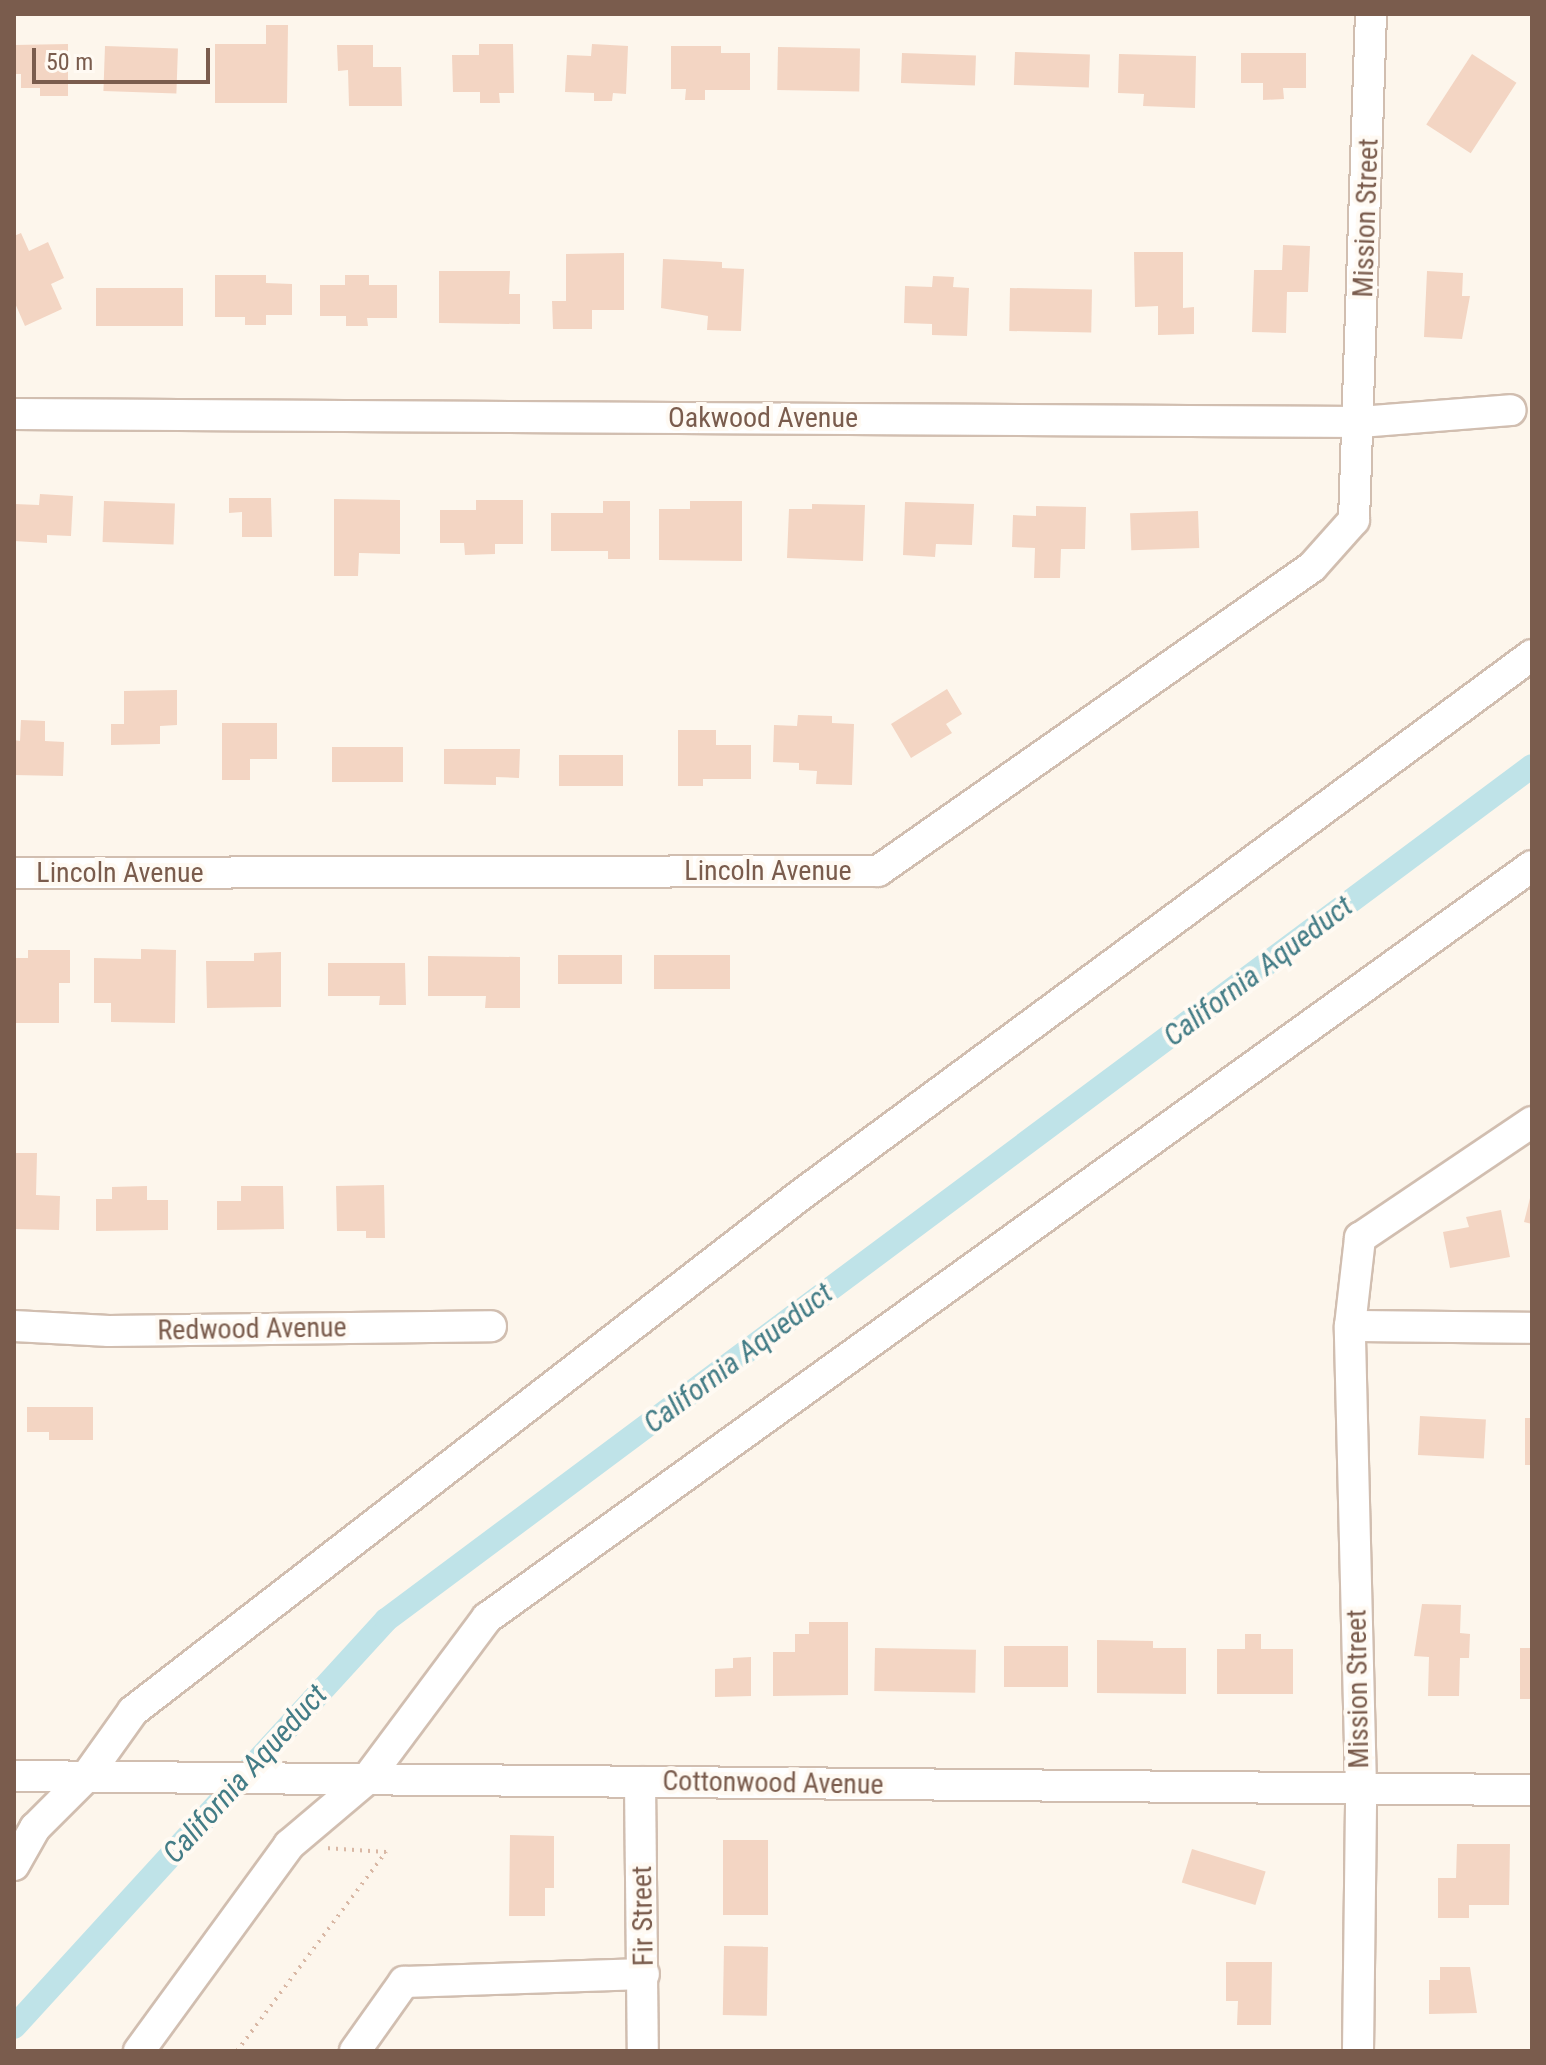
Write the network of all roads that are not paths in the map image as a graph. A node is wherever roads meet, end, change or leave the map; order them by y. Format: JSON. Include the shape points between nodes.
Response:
{"nodes":[{"id":1,"x":1371,"y":14,"type":"edge"},
{"id":2,"x":1511,"y":410,"type":"dead end"},
{"id":3,"x":14,"y":414,"type":"edge"},
{"id":4,"x":1360,"y":422,"type":"junction"},
{"id":5,"x":1532,"y":655,"type":"edge"},
{"id":6,"x":1532,"y":866,"type":"edge"},
{"id":7,"x":14,"y":873,"type":"edge"},
{"id":8,"x":1532,"y":1122,"type":"edge"},
{"id":9,"x":14,"y":1326,"type":"edge"},
{"id":10,"x":491,"y":1326,"type":"dead end"},
{"id":11,"x":1350,"y":1326,"type":"junction"},
{"id":12,"x":1532,"y":1328,"type":"edge"},
{"id":13,"x":14,"y":1776,"type":"edge"},
{"id":14,"x":86,"y":1777,"type":"junction"},
{"id":15,"x":367,"y":1779,"type":"junction"},
{"id":16,"x":640,"y":1782,"type":"junction"},
{"id":17,"x":1361,"y":1788,"type":"junction"},
{"id":18,"x":1532,"y":1790,"type":"edge"},
{"id":19,"x":14,"y":1865,"type":"edge"},
{"id":20,"x":644,"y":1974,"type":"junction"},
{"id":21,"x":139,"y":2051,"type":"edge"},
{"id":22,"x":355,"y":2051,"type":"edge"},
{"id":23,"x":643,"y":2051,"type":"edge"},
{"id":24,"x":1358,"y":2051,"type":"edge"}],
"edges":[{"from":1,"to":4,"type":"street","name":"Mission Street"},
{"from":2,"to":4,"type":"street","name":"Oakwood Avenue"},
{"from":3,"to":4,"type":"street","name":"Oakwood Avenue"},
{"from":4,"to":7,"type":"street","name":"Lincoln Avenue","via":[[1354,520],[1312,567],[878,871]]},
{"from":5,"to":14,"type":"street","via":[[802,1194],[133,1711]]},
{"from":6,"to":15,"type":"street","via":[[487,1618]]},
{"from":8,"to":11,"type":"street","name":"Mission Street","via":[[1360,1238]]},
{"from":9,"to":10,"type":"street","name":"Redwood Avenue","via":[[109,1331]]},
{"from":11,"to":12,"type":"street"},
{"from":11,"to":17,"type":"street","name":"Mission Street"},
{"from":13,"to":14,"type":"street","name":"Cottonwood Avenue"},
{"from":14,"to":15,"type":"street","name":"Cottonwood Avenue"},
{"from":14,"to":19,"type":"street","via":[[35,1828]]},
{"from":15,"to":16,"type":"street","name":"Cottonwood Avenue"},
{"from":15,"to":21,"type":"street","via":[[289,1845]]},
{"from":16,"to":17,"type":"street","name":"Cottonwood Avenue"},
{"from":16,"to":20,"type":"street","name":"Fir Street"},
{"from":17,"to":18,"type":"street","name":"Cottonwood Avenue"},
{"from":17,"to":24,"type":"street","name":"Mission Street"},
{"from":20,"to":22,"type":"street","via":[[404,1982]]},
{"from":20,"to":23,"type":"street","name":"Fir Street"}]}
